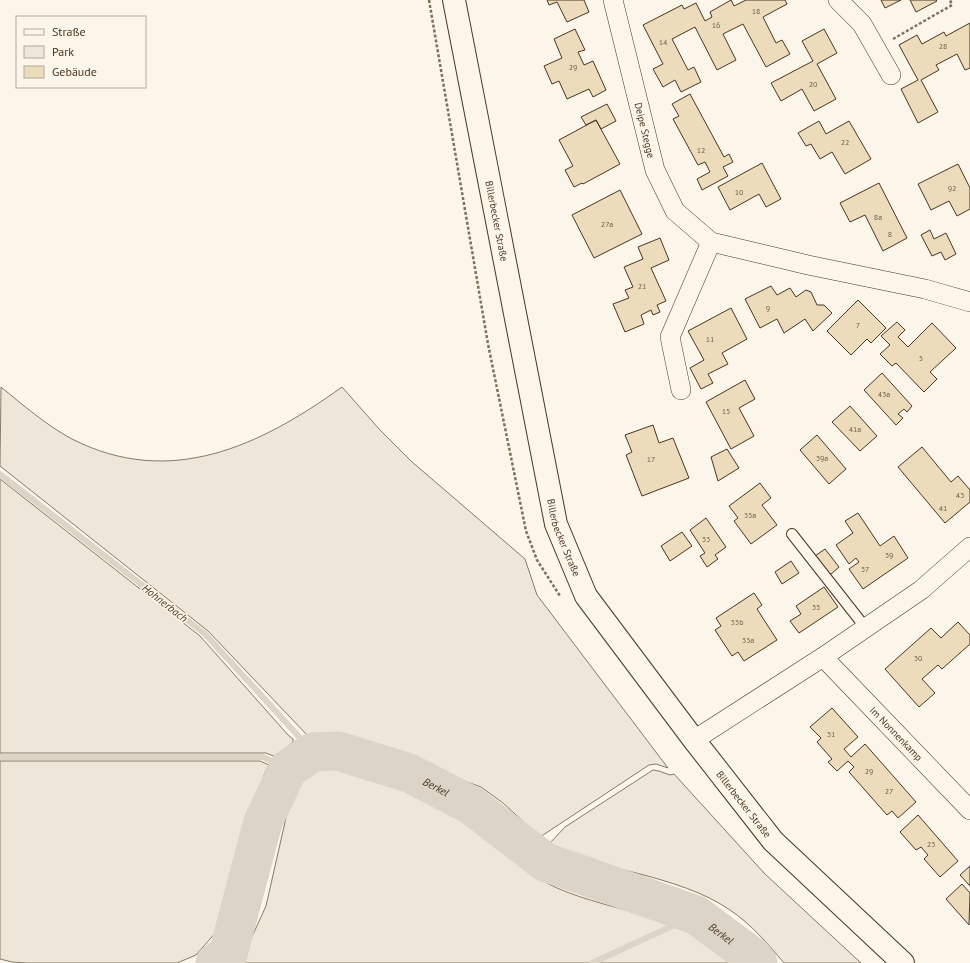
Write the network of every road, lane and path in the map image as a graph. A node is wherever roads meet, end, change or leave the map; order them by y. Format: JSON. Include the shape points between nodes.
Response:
{"nodes":[{"id":1,"x":429,"y":0,"type":"edge"},
{"id":2,"x":454,"y":0,"type":"edge"},
{"id":3,"x":614,"y":0,"type":"edge"},
{"id":4,"x":838,"y":0,"type":"edge"},
{"id":5,"x":950,"y":0,"type":"edge"},
{"id":6,"x":878,"y":48,"type":"junction"},
{"id":7,"x":891,"y":75,"type":"dead end"},
{"id":8,"x":711,"y":242,"type":"junction"},
{"id":9,"x":970,"y":302,"type":"edge"},
{"id":10,"x":681,"y":390,"type":"dead end"},
{"id":11,"x":792,"y":534,"type":"dead end"},
{"id":12,"x":970,"y":546,"type":"edge"},
{"id":13,"x":564,"y":601,"type":"dead end"},
{"id":14,"x":865,"y":627,"type":"junction"},
{"id":15,"x":823,"y":657,"type":"junction"},
{"id":16,"x":694,"y":740,"type":"junction"},
{"id":17,"x":970,"y":810,"type":"edge"},
{"id":18,"x":902,"y":963,"type":"edge"}],
"edges":[{"from":1,"to":13,"type":"path","via":[[488,344],[526,531],[537,560]]},
{"from":2,"to":16,"type":"main road","name":"Billerbecker Straße","via":[[556,524],[586,596]]},
{"from":3,"to":8,"type":"street","name":"Deipe Stegge","via":[[654,170],[675,211]]},
{"from":4,"to":6,"type":"street","via":[[862,24]]},
{"from":5,"to":6,"type":"path","via":[[952,5]]},
{"from":6,"to":7,"type":"street"},
{"from":8,"to":9,"type":"street","name":"Deipe Stegge","via":[[925,289]]},
{"from":8,"to":10,"type":"street","via":[[670,337]]},
{"from":11,"to":14,"type":"lane"},
{"from":12,"to":14,"type":"street","via":[[921,590]]},
{"from":14,"to":15,"type":"street"},
{"from":15,"to":16,"type":"street"},
{"from":15,"to":17,"type":"street","name":"Im Nonnenkamp"},
{"from":16,"to":18,"type":"main road","name":"Billerbecker Straße","via":[[773,841]]}]}
